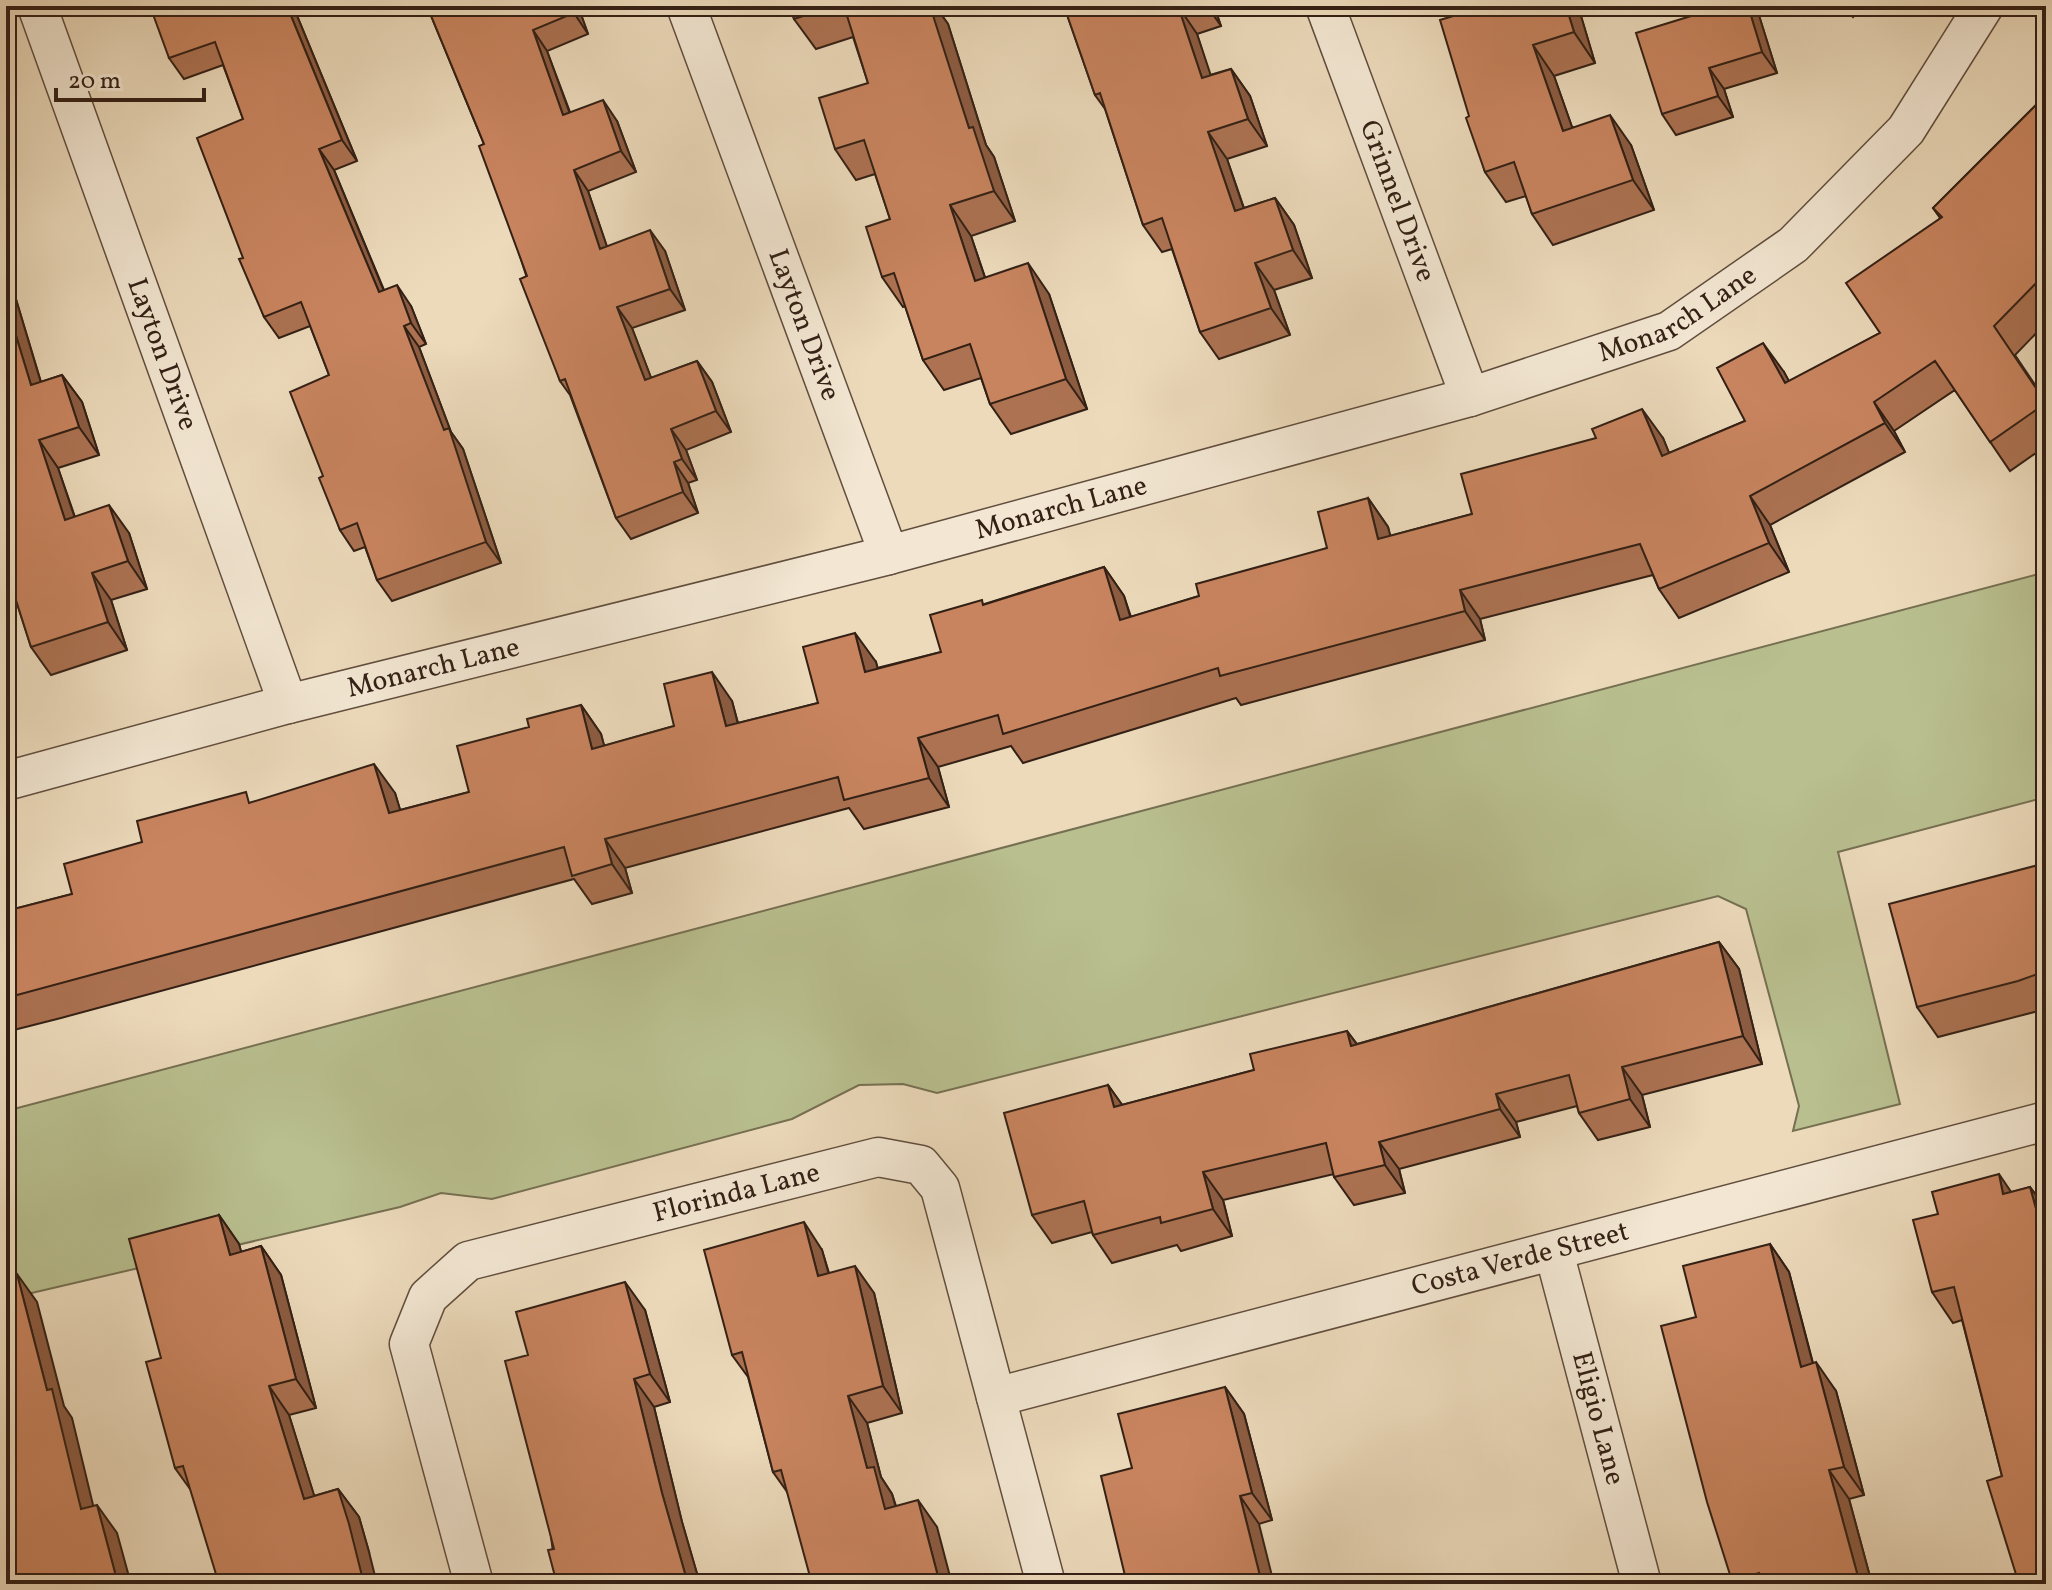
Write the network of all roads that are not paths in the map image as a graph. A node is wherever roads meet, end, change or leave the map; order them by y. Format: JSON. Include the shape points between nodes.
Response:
{"nodes":[{"id":1,"x":37,"y":6,"type":"edge"},
{"id":2,"x":686,"y":6,"type":"edge"},
{"id":3,"x":1325,"y":6,"type":"edge"},
{"id":4,"x":1984,"y":6,"type":"edge"},
{"id":5,"x":1470,"y":397,"type":"junction"},
{"id":6,"x":889,"y":555,"type":"junction"},
{"id":7,"x":288,"y":704,"type":"junction"},
{"id":8,"x":6,"y":781,"type":"edge"},
{"id":9,"x":2046,"y":1121,"type":"edge"},
{"id":10,"x":1554,"y":1252,"type":"junction"},
{"id":11,"x":996,"y":1397,"type":"junction"},
{"id":12,"x":474,"y":1584,"type":"edge"},
{"id":13,"x":1046,"y":1584,"type":"edge"},
{"id":14,"x":1642,"y":1584,"type":"edge"}],
"edges":[{"from":1,"to":7,"type":"street","name":"Layton Drive"},
{"from":2,"to":6,"type":"street","name":"Layton Drive"},
{"from":3,"to":5,"type":"street","name":"Grinnel Drive"},
{"from":4,"to":5,"type":"street","name":"Monarch Lane","via":[[1906,130],[1793,245],[1669,331]]},
{"from":5,"to":6,"type":"street","name":"Monarch Lane"},
{"from":6,"to":7,"type":"street","name":"Monarch Lane"},
{"from":7,"to":8,"type":"street","name":"Monarch Lane"},
{"from":9,"to":10,"type":"street","name":"Costa Verde Street"},
{"from":10,"to":11,"type":"street","name":"Costa Verde Street"},
{"from":10,"to":14,"type":"street","name":"Eligio Lane"},
{"from":11,"to":12,"type":"street","name":"Florinda Lane","via":[[940,1188],[921,1165],[878,1157],[468,1261],[428,1297],[409,1344]]},
{"from":11,"to":13,"type":"street","name":"Florinda Lane"}]}
